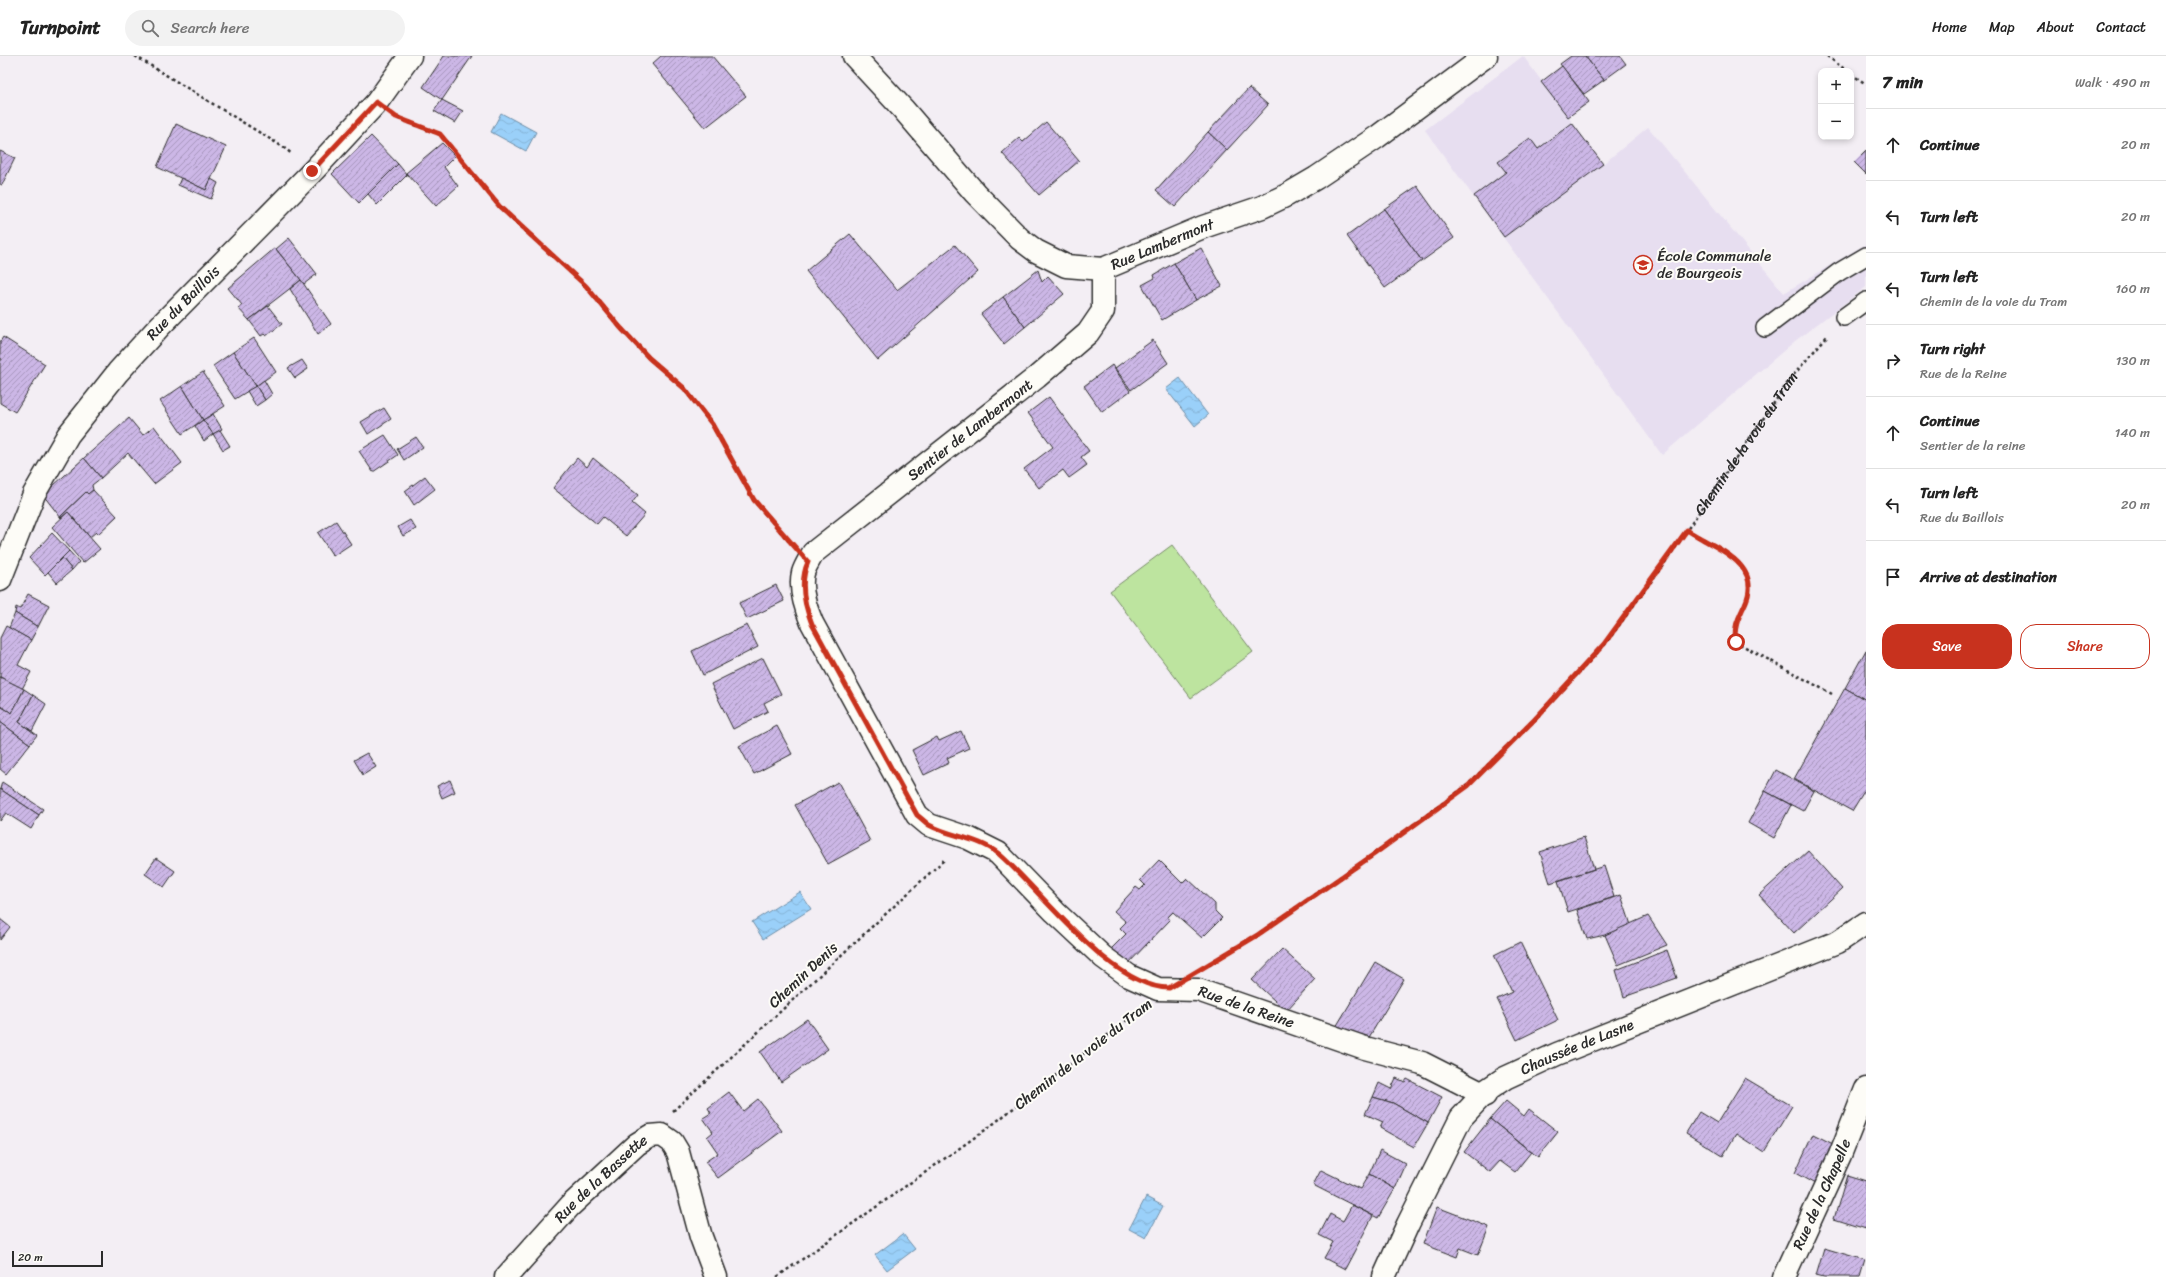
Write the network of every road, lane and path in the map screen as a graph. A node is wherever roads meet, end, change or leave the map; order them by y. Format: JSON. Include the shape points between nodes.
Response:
{"nodes":[{"id":1,"x":135,"y":56,"type":"edge"},
{"id":2,"x":410,"y":56,"type":"edge"},
{"id":3,"x":854,"y":56,"type":"edge"},
{"id":4,"x":1486,"y":56,"type":"edge"},
{"id":5,"x":1827,"y":56,"type":"edge"},
{"id":6,"x":1843,"y":68,"type":"edge"},
{"id":7,"x":1854,"y":76,"type":"edge"},
{"id":8,"x":1866,"y":84,"type":"edge"},
{"id":9,"x":376,"y":102,"type":"junction"},
{"id":10,"x":312,"y":171,"type":"junction"},
{"id":11,"x":1866,"y":256,"type":"edge"},
{"id":12,"x":1103,"y":269,"type":"junction"},
{"id":13,"x":1866,"y":301,"type":"edge"},
{"id":14,"x":1844,"y":317,"type":"joint"},
{"id":15,"x":1765,"y":328,"type":"dead end"},
{"id":16,"x":1687,"y":530,"type":"junction"},
{"id":17,"x":806,"y":568,"type":"junction"},
{"id":18,"x":0,"y":580,"type":"edge"},
{"id":19,"x":1832,"y":694,"type":"dead end"},
{"id":20,"x":968,"y":838,"type":"junction"},
{"id":21,"x":1866,"y":923,"type":"edge"},
{"id":22,"x":1169,"y":988,"type":"junction"},
{"id":23,"x":1866,"y":1089,"type":"edge"},
{"id":24,"x":1485,"y":1095,"type":"junction"},
{"id":25,"x":662,"y":1135,"type":"junction"},
{"id":26,"x":506,"y":1277,"type":"edge"},
{"id":27,"x":716,"y":1277,"type":"edge"},
{"id":28,"x":777,"y":1277,"type":"edge"},
{"id":29,"x":1384,"y":1277,"type":"edge"},
{"id":30,"x":1784,"y":1277,"type":"edge"}],
"edges":[{"from":1,"to":10,"type":"path","via":[[283,147]]},
{"from":2,"to":9,"type":"street","name":"Rue du Baillois"},
{"from":3,"to":12,"type":"street","name":"Rue Lambermont","via":[[975,193],[1020,239],[1036,251],[1066,266]]},
{"from":4,"to":12,"type":"street","name":"Rue Lambermont","via":[[1377,138],[1287,195]]},
{"from":5,"to":6,"type":"path"},
{"from":7,"to":8,"type":"path"},
{"from":9,"to":10,"type":"street","name":"Rue du Baillois"},
{"from":9,"to":17,"type":"path","via":[[396,117],[440,134],[500,207],[586,286],[644,353],[684,388],[712,424],[754,500]]},
{"from":10,"to":18,"type":"street","name":"Rue du Baillois","via":[[159,327],[118,372],[68,435],[34,494]]},
{"from":11,"to":15,"type":"lane","via":[[1839,272]]},
{"from":12,"to":17,"type":"street","name":"Sentier de Lambermont","via":[[1103,311],[1088,333],[1037,377],[813,553]]},
{"from":13,"to":14,"type":"lane"},
{"from":14,"to":16,"type":"path","name":"Chemin de la voie du Tram","via":[[1791,378]]},
{"from":16,"to":19,"type":"path","via":[[1736,560],[1749,576],[1748,599],[1734,633],[1736,642]]},
{"from":16,"to":22,"type":"path","name":"Chemin de la voie du Tram","via":[[1604,644],[1535,719],[1468,786],[1256,936]]},
{"from":17,"to":20,"type":"street","name":"Rue de la Reine","via":[[803,590],[812,624],[909,803],[917,815],[929,825]]},
{"from":20,"to":22,"type":"street","name":"Rue de la Reine","via":[[998,853],[1103,957],[1129,976],[1158,988]]},
{"from":20,"to":25,"type":"path","name":"Chemin Denis","via":[[669,1114]]},
{"from":21,"to":24,"type":"street","name":"Chaussée de Lasne","via":[[1831,946],[1557,1054],[1505,1078],[1487,1090]]},
{"from":22,"to":24,"type":"street","name":"Rue de la Reine","via":[[1198,990],[1365,1048],[1422,1063]]},
{"from":22,"to":28,"type":"path","name":"Chemin de la voie du Tram","via":[[988,1128]]},
{"from":23,"to":30,"type":"street","name":"Rue de la Chapelle","via":[[1840,1155]]},
{"from":24,"to":29,"type":"street","name":"Chaussée de Lasne","via":[[1462,1118],[1417,1205]]},
{"from":25,"to":26,"type":"street","name":"Rue de la Bassette","via":[[650,1136],[637,1144],[570,1206]]},
{"from":25,"to":27,"type":"street","name":"Rue de la Bassette","via":[[672,1142],[678,1152],[701,1237]]}]}
